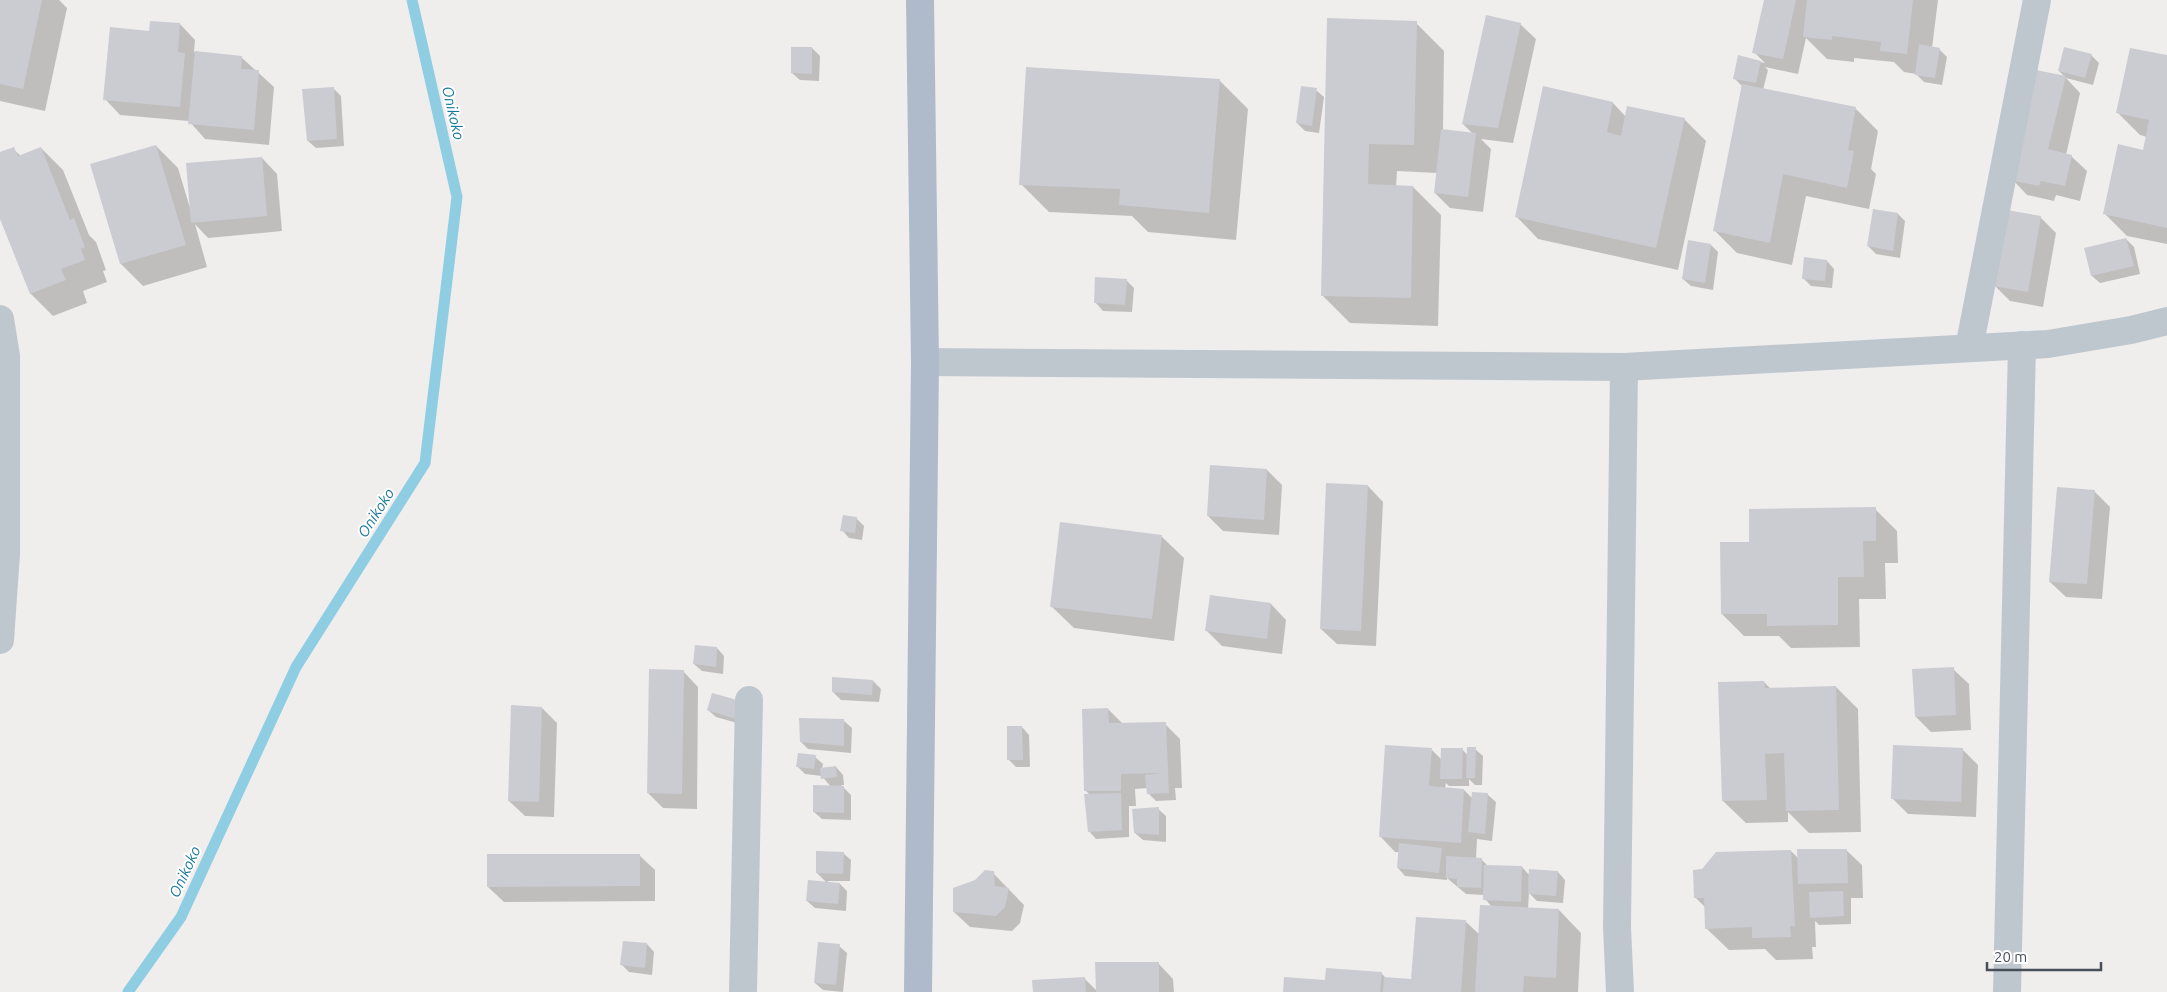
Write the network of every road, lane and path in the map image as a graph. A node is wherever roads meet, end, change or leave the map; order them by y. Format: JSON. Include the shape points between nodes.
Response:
{"nodes":[{"id":1,"x":920,"y":0,"type":"edge"},
{"id":2,"x":2037,"y":0,"type":"edge"},
{"id":3,"x":0,"y":319,"type":"edge"},
{"id":4,"x":2167,"y":321,"type":"edge"},
{"id":5,"x":2022,"y":345,"type":"junction"},
{"id":6,"x":1969,"y":348,"type":"junction"},
{"id":7,"x":926,"y":362,"type":"junction"},
{"id":8,"x":1624,"y":367,"type":"junction"},
{"id":9,"x":0,"y":640,"type":"edge"},
{"id":10,"x":749,"y":700,"type":"dead end"},
{"id":11,"x":743,"y":992,"type":"edge"},
{"id":12,"x":918,"y":992,"type":"edge"},
{"id":13,"x":1620,"y":992,"type":"edge"},
{"id":14,"x":2007,"y":992,"type":"edge"}],
"edges":[{"from":1,"to":7,"type":"main road"},
{"from":2,"to":6,"type":"street"},
{"from":3,"to":9,"type":"street","via":[[6,356],[6,554]]},
{"from":4,"to":5,"type":"street","via":[[2048,344]]},
{"from":5,"to":6,"type":"street"},
{"from":5,"to":14,"type":"street"},
{"from":6,"to":8,"type":"street"},
{"from":7,"to":8,"type":"street"},
{"from":7,"to":12,"type":"main road"},
{"from":8,"to":13,"type":"street","via":[[1617,927]]},
{"from":10,"to":11,"type":"street"}]}
